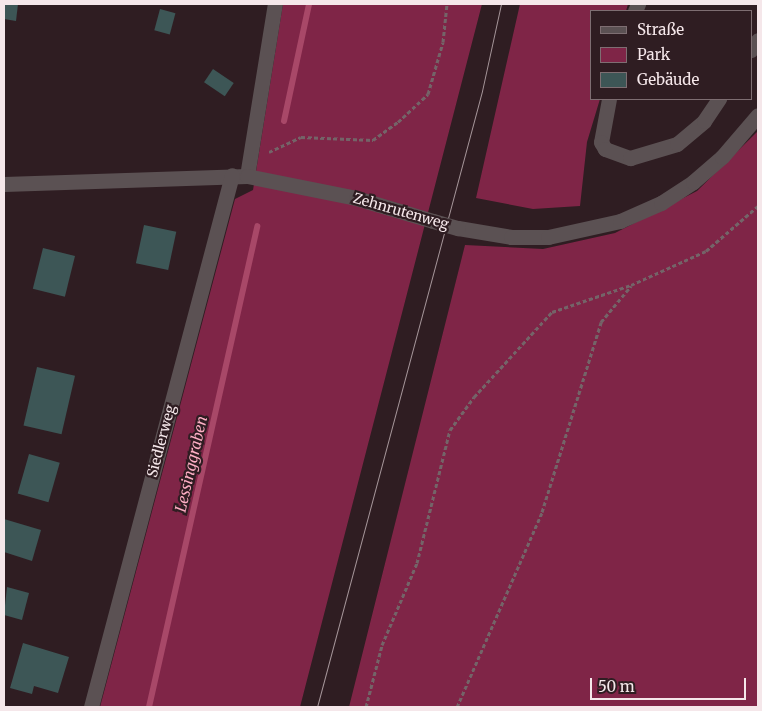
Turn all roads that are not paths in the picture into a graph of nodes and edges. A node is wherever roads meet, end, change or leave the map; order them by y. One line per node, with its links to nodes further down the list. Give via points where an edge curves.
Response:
1 (275, 4): 5 (street, Siedlerweg)
2 (609, 100): 3 (street, via 602,142 605,149 630,158 677,144 704,121)
3 (718, 100)
4 (758, 115): 5 (street, Zehnrutenweg, bridge, via 722,158 661,203 620,221 548,237 511,237 458,228 356,198)
5 (240, 176): 6 (street, Zehnrutenweg); 7 (street, Siedlerweg)
6 (4, 184)
7 (91, 707)

